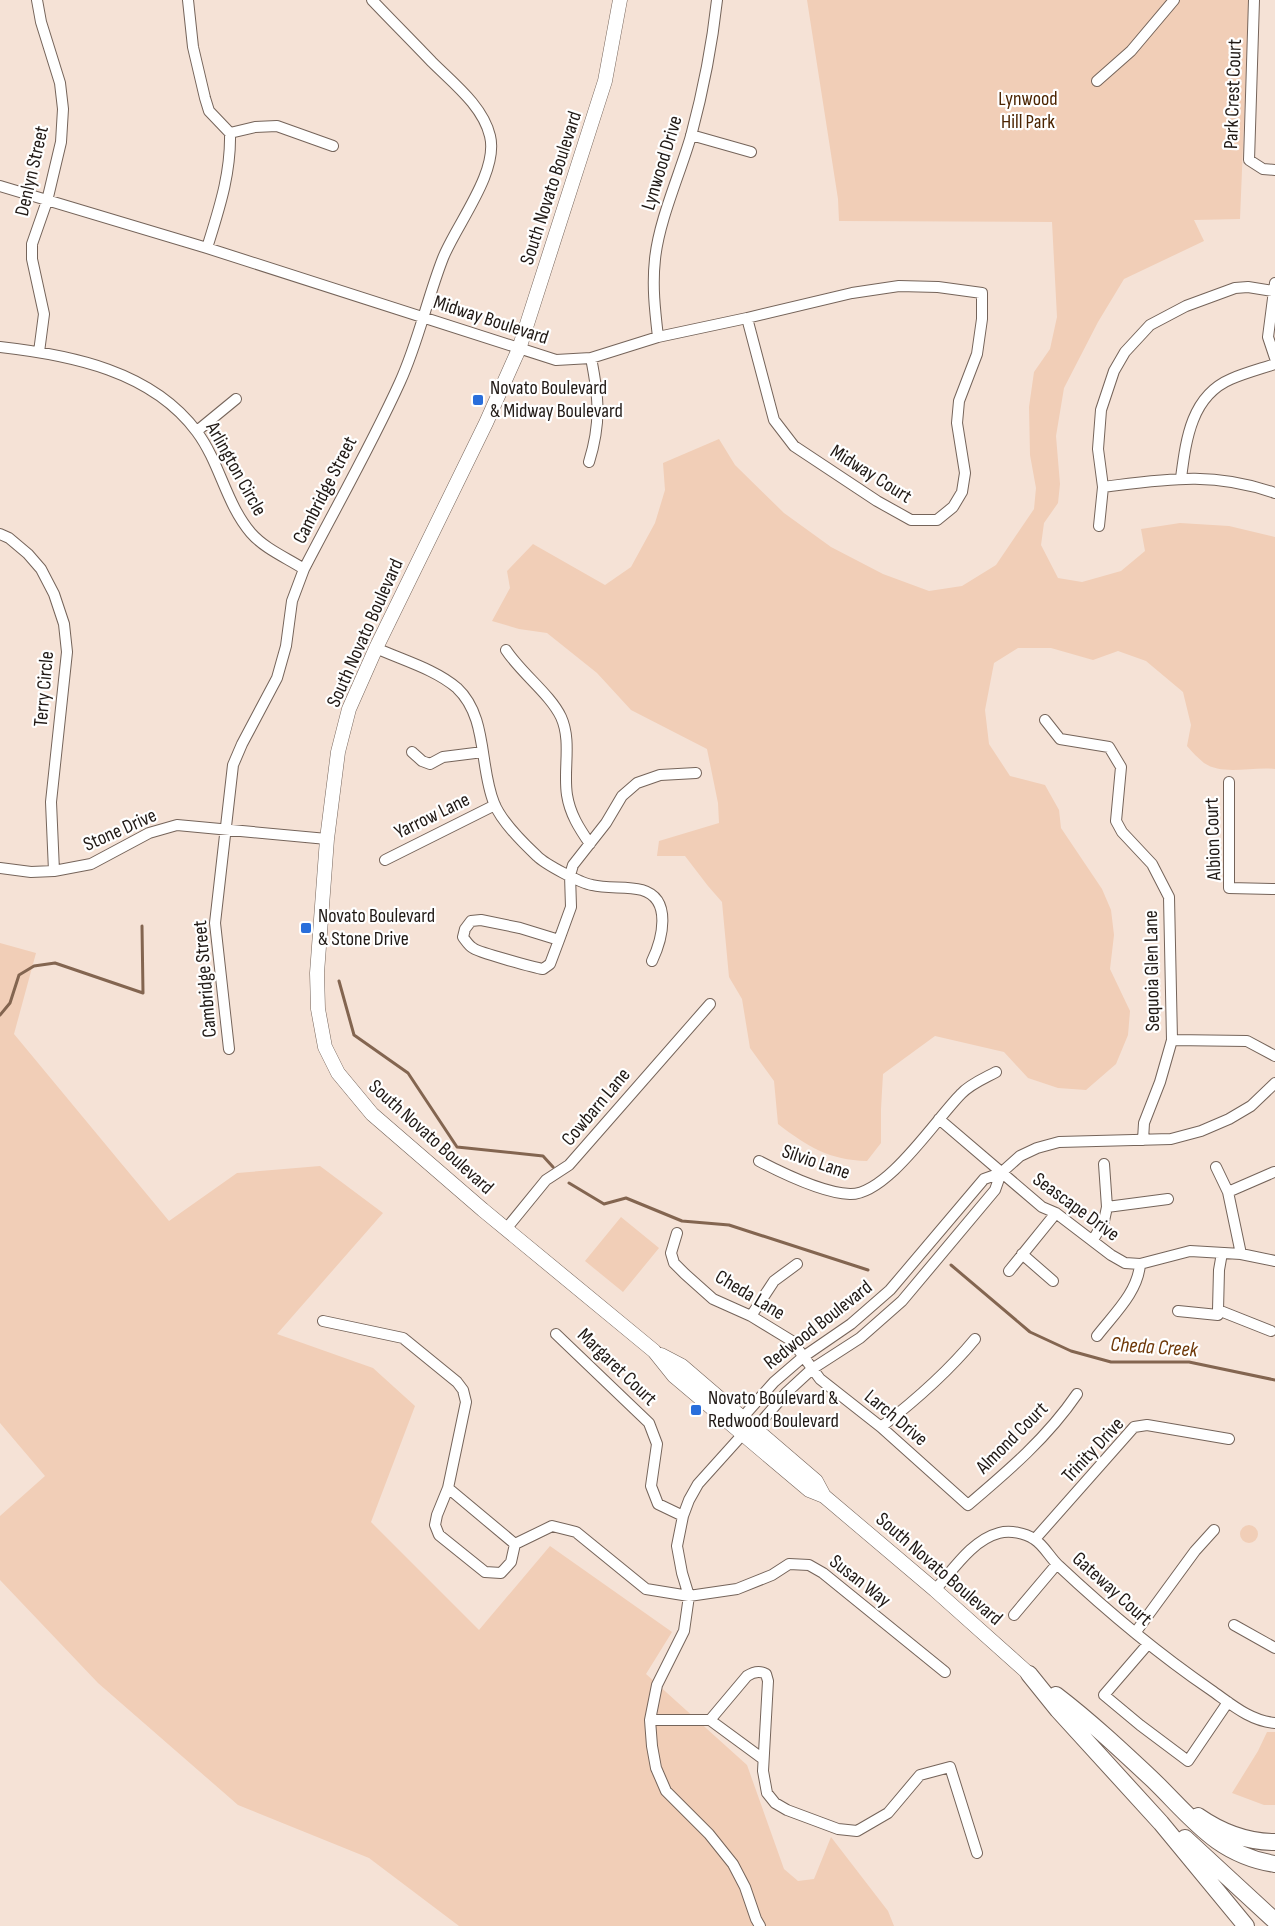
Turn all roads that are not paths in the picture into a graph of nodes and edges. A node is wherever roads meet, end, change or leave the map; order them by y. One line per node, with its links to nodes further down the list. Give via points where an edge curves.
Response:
1 (37, 0): 15 (street, Denlyn Street, via 60,83 63,109 61,142)
2 (188, 0): 9 (street, via 204,98 209,111)
3 (372, 0): 19 (street, Cambridge Street, via 469,100 490,136 488,163 476,198 452,237)
4 (620, 0): 23 (main road, South Novato Boulevard, via 605,81)
5 (717, 0): 10 (street, Lynwood Drive)
6 (1174, 0): 8 (street, via 1131,51)
7 (1254, 0): 13 (street, Park Crest Court, via 1249,160 1263,169)
8 (1097, 81)
9 (230, 133): 11 (street, via 277,126); 16 (street, via 226,186)
10 (691, 135): 12 (street); 21 (street, Lynwood Drive, via 655,257 653,295)
11 (333, 146)
12 (751, 152)
13 (1275, 170)
14 (0, 186): 15 (street, Midway Boulevard)
15 (47, 201): 16 (street, Midway Boulevard); 24 (street, Denlyn Street, via 32,244 44,314)
16 (207, 248): 19 (street, Midway Boulevard)
17 (1274, 287): 26 (street, via 1268,338); 32 (street, via 1235,288 1186,306 1150,325 1137,338 1114,371 1101,410 1098,450)
18 (982, 293): 20 (street, Midway Boulevard, via 900,286 852,292); 20 (street, Midway Court, via 977,354 959,401 957,423 965,473 962,492 953,507 937,520 911,520 794,446 774,420)
19 (423, 317): 23 (street, Midway Boulevard); 36 (street, Cambridge Street, via 400,381)
20 (747, 318): 21 (street, Midway Boulevard)
21 (658, 337): 25 (street, Midway Boulevard)
22 (0, 347): 24 (street, Arlington Circle)
23 (519, 349): 25 (street, Midway Boulevard, via 556,360); 37 (main road, South Novato Boulevard)
24 (39, 352): 29 (street, Arlington Circle, via 87,363 147,387)
25 (591, 357): 30 (street, via 598,394 597,436)
26 (1275, 358)
27 (1275, 364): 31 (street, via 1229,380 1212,390 1200,404 1186,441)
28 (236, 399): 29 (street)
29 (197, 431): 36 (street, Arlington Circle, via 235,509 252,533)
30 (589, 462)
31 (1181, 478): 32 (street); 33 (street, via 1227,479)
32 (1103, 487): 34 (street)
33 (1275, 493)
34 (1099, 526)
35 (0, 534): 50 (street, Terry Circle, via 28,554 40,569 64,624 67,652 51,802)
36 (304, 569): 45 (street, Cambridge Street, via 292,602 277,678 233,765)
37 (376, 648): 41 (street, via 440,676 457,688 477,720); 46 (main road, South Novato Boulevard, via 346,720)
38 (506, 650): 47 (street, via 561,717 566,733 567,794 573,819)
39 (1045, 720): 56 (street, Sequoia Glen Lane, via 1060,739 1109,747 1121,766 1116,821 1152,864 1168,897)
40 (412, 752): 41 (street, via 430,764 443,757)
41 (483, 752): 44 (street)
42 (696, 773): 47 (street, via 660,775 637,783 622,796)
43 (1229, 782): 52 (street, Albion Court, via 1229,888)
44 (495, 806): 48 (street, Yarrow Lane); 51 (street, via 520,840 543,862)
45 (225, 829): 46 (street, Stone Drive); 50 (street, Stone Drive, via 177,825 150,833 91,864); 57 (street, Cambridge Street, via 216,923)
46 (327, 839): 72 (main road, South Novato Boulevard, via 317,973 325,1047 338,1073 372,1114)
47 (590, 844): 51 (street)
48 (385, 860)
49 (0, 868): 50 (street, Stone Drive)
50 (54, 871)
51 (570, 875): 53 (street, via 571,907); 54 (street, via 590,885 642,890 652,896 660,907 663,922 660,944)
52 (1275, 889)
53 (559, 940): 53 (street, via 550,963 543,969 474,949 463,937 471,921 481,920)
54 (652, 961)
55 (710, 1004): 72 (street, Cowbarn Lane, via 570,1165 546,1180)
56 (1172, 1040): 58 (street, via 1247,1041); 62 (street, Sequoia Glen Lane, via 1144,1123)
57 (229, 1049)
58 (1275, 1056)
59 (996, 1072): 61 (street, Silvio Lane, via 963,1091)
60 (1275, 1083): 62 (street, Redwood Boulevard, via 1251,1106 1229,1119 1171,1139)
61 (939, 1119): 63 (street, Silvio Lane, via 888,1177 867,1191 851,1194 830,1190); 67 (street)
62 (1143, 1140): 67 (street, Redwood Boulevard, via 1059,1142 1020,1156)
63 (759, 1161)
64 (1104, 1164): 70 (street)
65 (1216, 1167): 68 (street)
66 (1274, 1172): 68 (street)
67 (1001, 1173): 71 (street, Seascape Drive, via 1042,1207); 92 (street, Redwood Boulevard, via 984,1179 876,1304); 93 (street, Redwood Boulevard, via 995,1190 902,1301 860,1338)
68 (1228, 1192): 77 (street)
69 (1168, 1199): 70 (street)
70 (1107, 1207): 74 (street)
71 (1056, 1213): 74 (street, Seascape Drive); 76 (street)
72 (506, 1229): 91 (main road, South Novato Boulevard)
73 (677, 1233): 85 (street, Cheda Lane, via 671,1253 674,1263 713,1299)
74 (1093, 1240): 80 (street, Seascape Drive, via 1125,1263)
75 (1222, 1253): 77 (street); 80 (street, via 1190,1251); 83 (street)
76 (1022, 1254): 81 (street); 82 (street)
77 (1241, 1254): 78 (street)
78 (1275, 1261)
79 (797, 1264): 85 (street, via 774,1281)
80 (1140, 1264): 89 (street, via 1134,1287)
81 (1009, 1271)
82 (1053, 1281)
83 (1218, 1310): 84 (street, via 1218,1315); 87 (street)
84 (1178, 1311)
85 (751, 1316): 92 (street, Cheda Lane, via 792,1341)
86 (323, 1321): 99 (street, via 402,1338 463,1390 466,1402)
87 (1271, 1331)
88 (556, 1334): 101 (street, Margaret Court, via 650,1423 657,1444 651,1486 658,1504)
89 (1097, 1336)
90 (975, 1339): 96 (street, via 952,1367)
91 (654, 1351): 95 (main road, South Novato Boulevard, via 682,1366); 97 (main road, South Novato Boulevard, via 674,1376)
92 (803, 1357): 93 (street, Larch Drive); 95 (street, Redwood Boulevard)
93 (812, 1369): 96 (street, Larch Drive); 97 (street, Redwood Boulevard)
94 (1077, 1394): 100 (street, Almond Court, via 1059,1420 1019,1461)
95 (742, 1418): 97 (main road, South Novato Boulevard)
96 (882, 1427): 100 (street, Larch Drive)
97 (749, 1432): 101 (street, Redwood Boulevard, via 698,1484); 106 (main road, South Novato Boulevard, via 809,1490 824,1496)
98 (1229, 1439): 103 (street, Trinity Drive, via 1134,1426)
99 (448, 1488): 104 (street); 104 (street, via 435,1525 439,1535 485,1572 501,1573 511,1562)
100 (968, 1505)
101 (683, 1516): 107 (street, Redwood Boulevard, via 677,1546)
102 (1214, 1530): 110 (street)
103 (1035, 1539): 105 (street, Gateway Court); 106 (street, via 1013,1532 986,1538)
104 (515, 1544): 107 (street, Susan Way, via 552,1526 576,1532 646,1588)
105 (1057, 1564): 108 (street); 110 (street, Gateway Court)
106 (935, 1590): 114 (main road, South Novato Boulevard)
107 (689, 1596): 113 (street, Susan Way, via 737,1589 789,1564 809,1565); 116 (street, Redwood Boulevard, via 684,1631 657,1685)
108 (1014, 1615)
109 (1234, 1625): 112 (street)
110 (1135, 1633): 111 (street, Gateway Court)
111 (1148, 1644): 115 (street, Gateway Court); 115 (street, via 1104,1695 1188,1761)
112 (1275, 1648)
113 (945, 1672)
114 (1029, 1674): 119 (highway); 121 (highway, via 1098,1729)
115 (1228, 1702): 118 (street, Gateway Court, via 1253,1718)
116 (650, 1720): 117 (street); 126 (street, Redwood Boulevard, via 656,1768 666,1791 733,1864)
117 (710, 1720): 120 (street); 120 (street, via 747,1676 766,1674)
118 (1275, 1723)
119 (1100, 1755): 125 (highway); 127 (highway)
120 (763, 1759): 123 (street, via 765,1786 775,1803 838,1829 857,1831 888,1813 920,1775 950,1767)
121 (1155, 1782): 122 (highway, via 1221,1830); 124 (highway, via 1214,1840 1244,1857)
122 (1275, 1842)
123 (977, 1853)
124 (1275, 1864)
125 (1275, 1921)
126 (760, 1926)
127 (1246, 1926)

